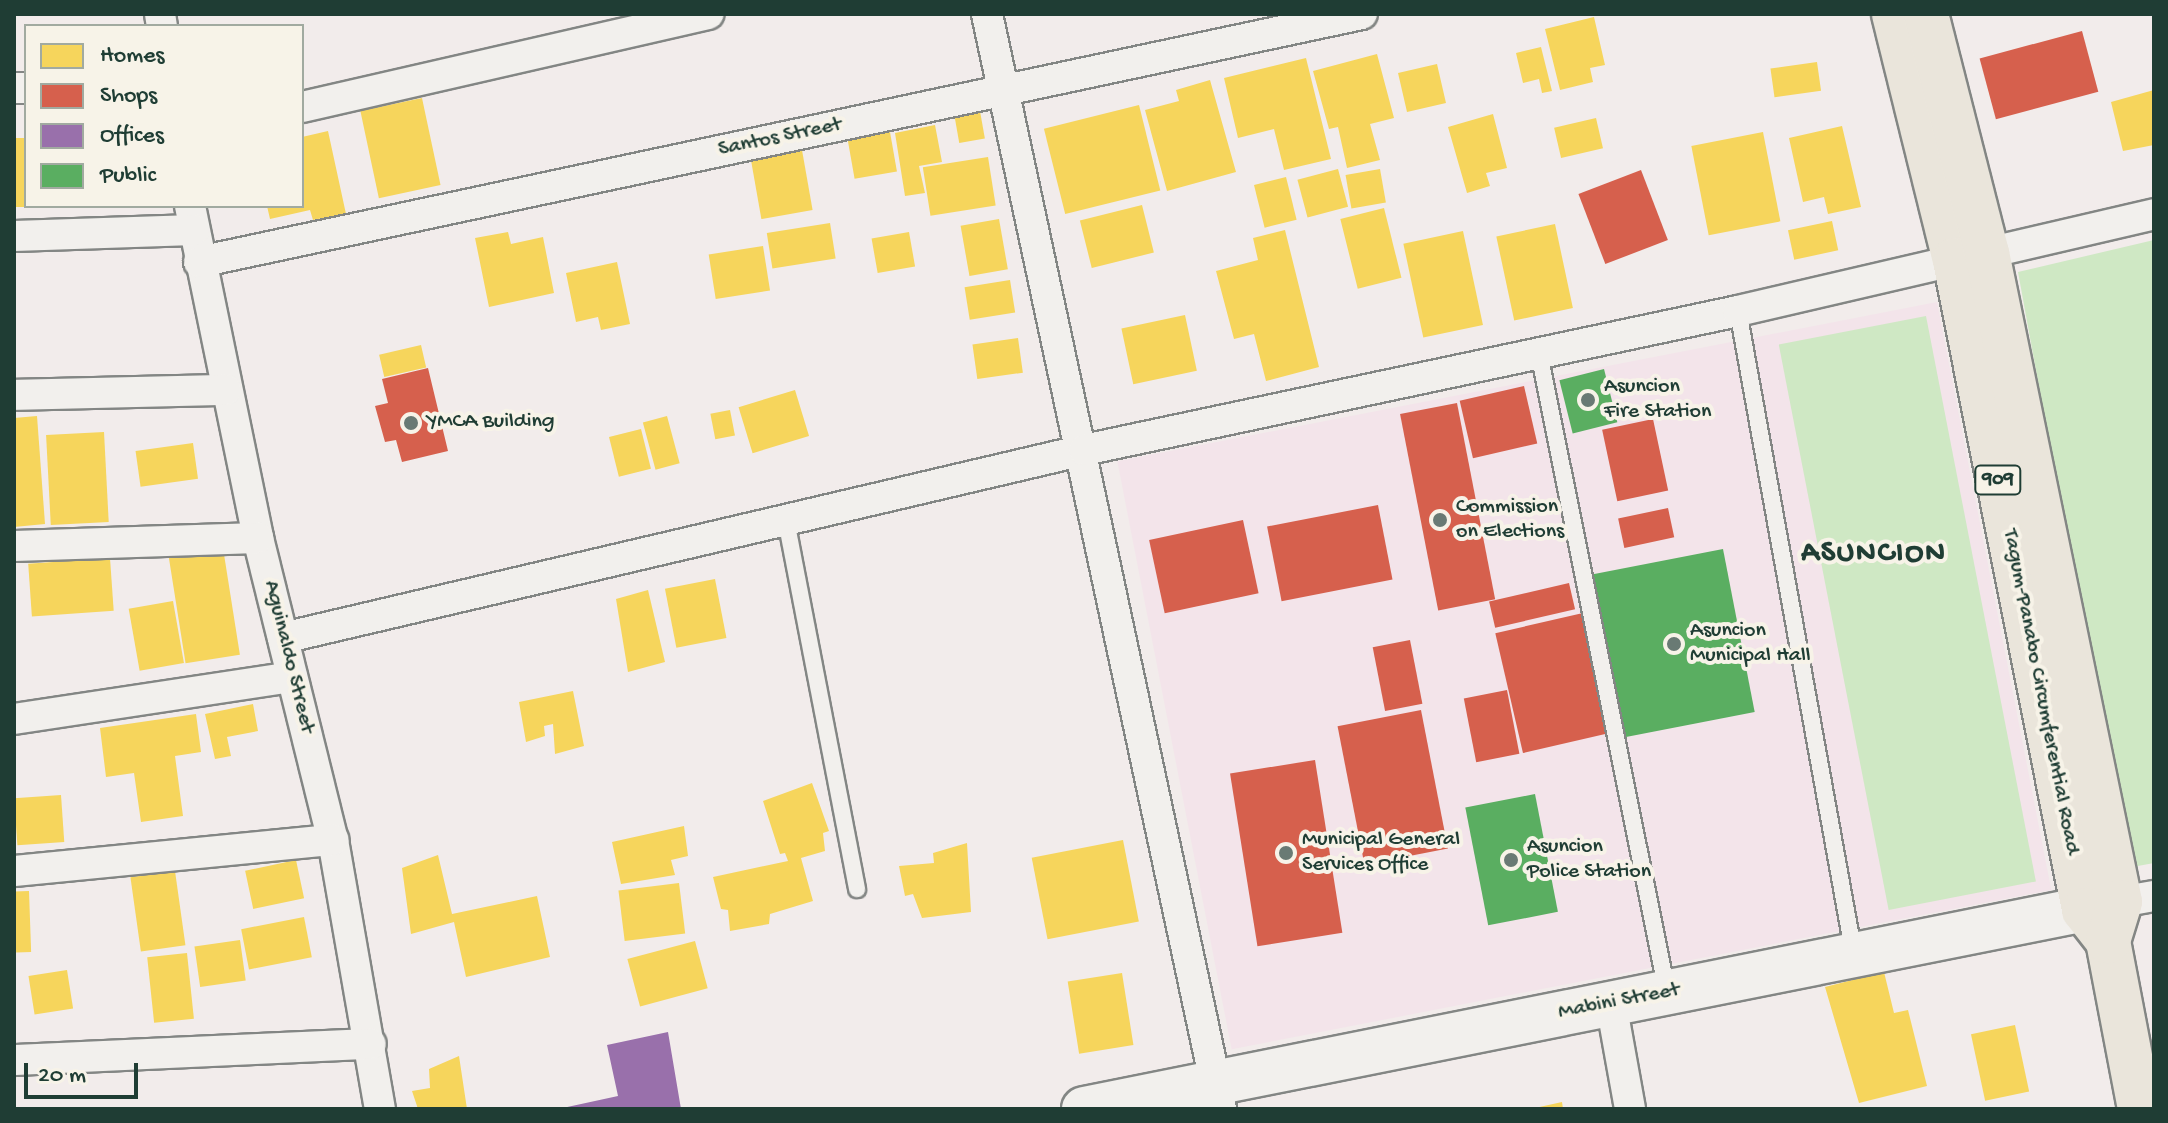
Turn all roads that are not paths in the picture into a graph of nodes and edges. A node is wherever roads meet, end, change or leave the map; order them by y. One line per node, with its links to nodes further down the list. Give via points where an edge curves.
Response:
1 (709, 14): 7 (street)
2 (987, 14): 6 (street)
3 (1362, 14): 6 (street, Santos Street)
4 (1894, 14): 11 (highway, Tagum-Panabo Circumferential Road / 909)
5 (1926, 14): 11 (highway, Tagum-Panabo Circumferential Road / 909)
6 (1007, 90): 12 (street, Santos Street); 17 (street)
7 (304, 107)
8 (2154, 214): 11 (street)
9 (192, 218): 10 (street); 12 (street, Aguinaldo Street)
10 (14, 236)
11 (1971, 257): 13 (street); 27 (highway, Tagum-Panabo Circumferential Road / 909, via 2035,579)
12 (199, 262): 15 (street, Aguinaldo Street)
13 (1738, 311): 14 (street); 28 (lane)
14 (1539, 353): 17 (street); 29 (lane)
15 (226, 390): 16 (street); 19 (street, Aguinaldo Street)
16 (14, 395)
17 (1084, 450): 18 (street); 33 (street)
18 (786, 520): 21 (street); 26 (lane)
19 (258, 538): 20 (street); 21 (street, Aguinaldo Street)
20 (14, 546)
21 (283, 638): 22 (street, Aguinaldo Street)
22 (292, 677): 23 (street); 24 (street, Aguinaldo Street)
23 (14, 719)
24 (333, 840): 25 (street); 31 (street, Aguinaldo Street)
25 (14, 871)
26 (857, 889)
27 (2116, 912): 28 (street, Mabini Street); 37 (highway, Tagum-Panabo Circumferential Road / 909)
28 (1854, 956): 29 (street, Mabini Street)
29 (1667, 992): 30 (street, Mabini Street)
30 (1611, 1003): 33 (street, Mabini Street); 36 (street)
31 (371, 1044): 32 (street); 34 (street, Aguinaldo Street)
32 (14, 1060)
33 (1218, 1096): 35 (street, Mabini Street)
34 (380, 1109)
35 (1084, 1109)
36 (1630, 1109)
37 (2140, 1109)

